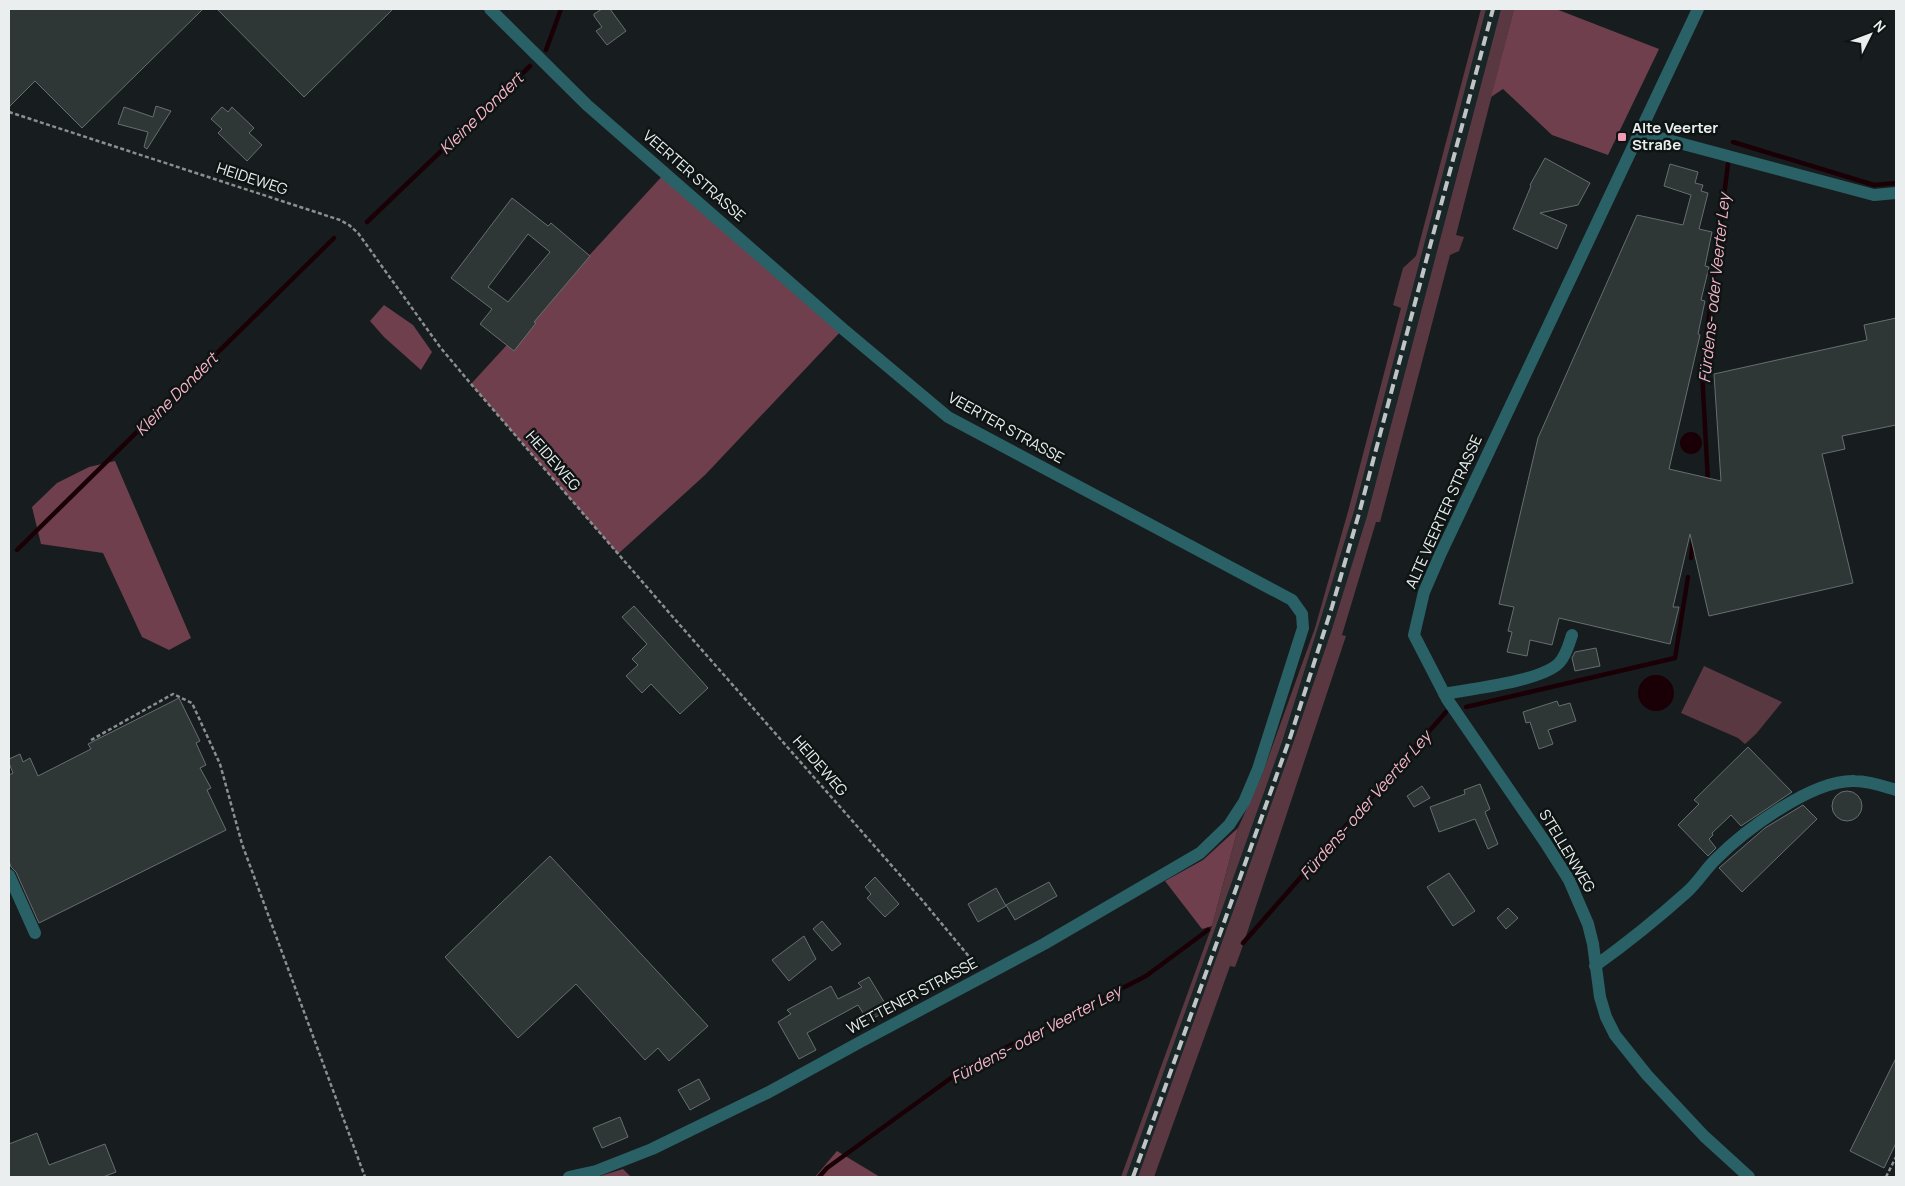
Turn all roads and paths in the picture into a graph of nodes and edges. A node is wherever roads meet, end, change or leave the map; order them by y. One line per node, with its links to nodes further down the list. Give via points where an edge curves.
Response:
1 (490, 9): 11 (street, VEERTER STRASSE, via 594,111 948,418 1292,600 1302,614 1302,628 1258,769)
2 (1698, 9): 4 (street, ALTE VEERTER STRASSE)
3 (9, 112): 15 (path, HEIDEWEG, via 340,220 358,233 452,362 916,892)
4 (1638, 132): 5 (street, via 1874,195); 6 (street, ALTE VEERTER STRASSE, via 1440,555 1424,592)
5 (1896, 193)
6 (1414, 635): 8 (street, STELLENWEG)
7 (1572, 635): 8 (street, via 1561,661 1554,668 1531,677)
8 (1444, 694): 14 (street, STELLENWEG, via 1569,880 1588,924)
9 (91, 740): 17 (path, via 173,694 192,703 220,764 242,844)
10 (1896, 790): 14 (street, via 1868,782 1844,781 1819,789 1756,824 1688,891)
11 (1244, 802): 15 (street, WETTENER STRASSE, via 1229,825 1200,853)
12 (9, 875): 13 (street)
13 (34, 933)
14 (1595, 966): 19 (street, STELLENWEG, via 1600,997 1615,1035 1698,1129)
15 (985, 976): 18 (street, WETTENER STRASSE, via 769,1092 669,1141 596,1171)
16 (1896, 1157): 20 (path)
17 (365, 1177)
18 (569, 1177)
19 (1749, 1177)
20 (1886, 1177)

